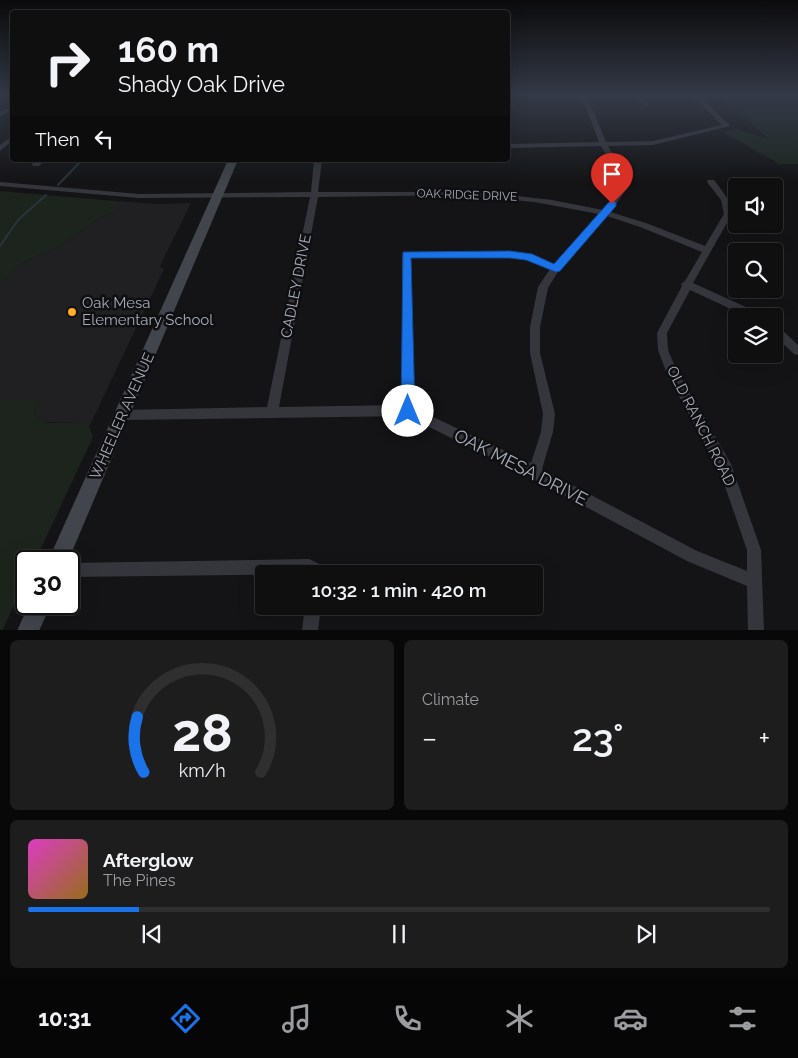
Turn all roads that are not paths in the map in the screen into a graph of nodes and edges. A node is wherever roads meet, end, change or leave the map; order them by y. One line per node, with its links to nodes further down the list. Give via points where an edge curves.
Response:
1 (596, 124): 3 (street)
2 (724, 124): 3 (street, via 653,143)
3 (604, 145): 4 (street); 11 (street, via 623,178 620,195)
4 (510, 146)
5 (232, 162): 10 (main road, WHEELER AVENUE)
6 (318, 162): 9 (street, CADLEY DRIVE)
7 (711, 182): 12 (street, OLD RANCH ROAD, via 728,206 728,214)
8 (0, 184): 10 (street, OAK RIDGE DRIVE, via 117,195)
9 (314, 194): 10 (street, OAK RIDGE DRIVE); 11 (street, OAK RIDGE DRIVE, via 499,194); 19 (street, CADLEY DRIVE)
10 (218, 196): 20 (main road, WHEELER AVENUE)
11 (605, 213): 12 (street, OAK RIDGE DRIVE); 13 (street)
12 (708, 251): 14 (street, OLD RANCH ROAD)
13 (556, 268): 18 (street, via 510,254 406,255); 21 (street, via 543,287 535,327 535,353 549,414)
14 (686, 284): 15 (street); 25 (street, OLD RANCH ROAD, via 662,333 663,350 671,371 726,469 754,550)
15 (738, 308)
16 (783, 337): 17 (street)
17 (798, 351)
18 (408, 411): 19 (street, OAK MESA DRIVE); 21 (street, OAK MESA DRIVE)
19 (272, 412): 20 (street, OAK MESA DRIVE)
20 (123, 415): 22 (main road, WHEELER AVENUE)
21 (535, 472): 25 (street, OAK MESA DRIVE, via 692,556)
22 (63, 550)
23 (255, 567): 24 (street)
24 (80, 570)
25 (756, 582): 30 (street, OLD RANCH ROAD)
26 (35, 615): 28 (main road)
27 (312, 615): 29 (street)
28 (28, 630)
29 (310, 630)
30 (756, 630)

